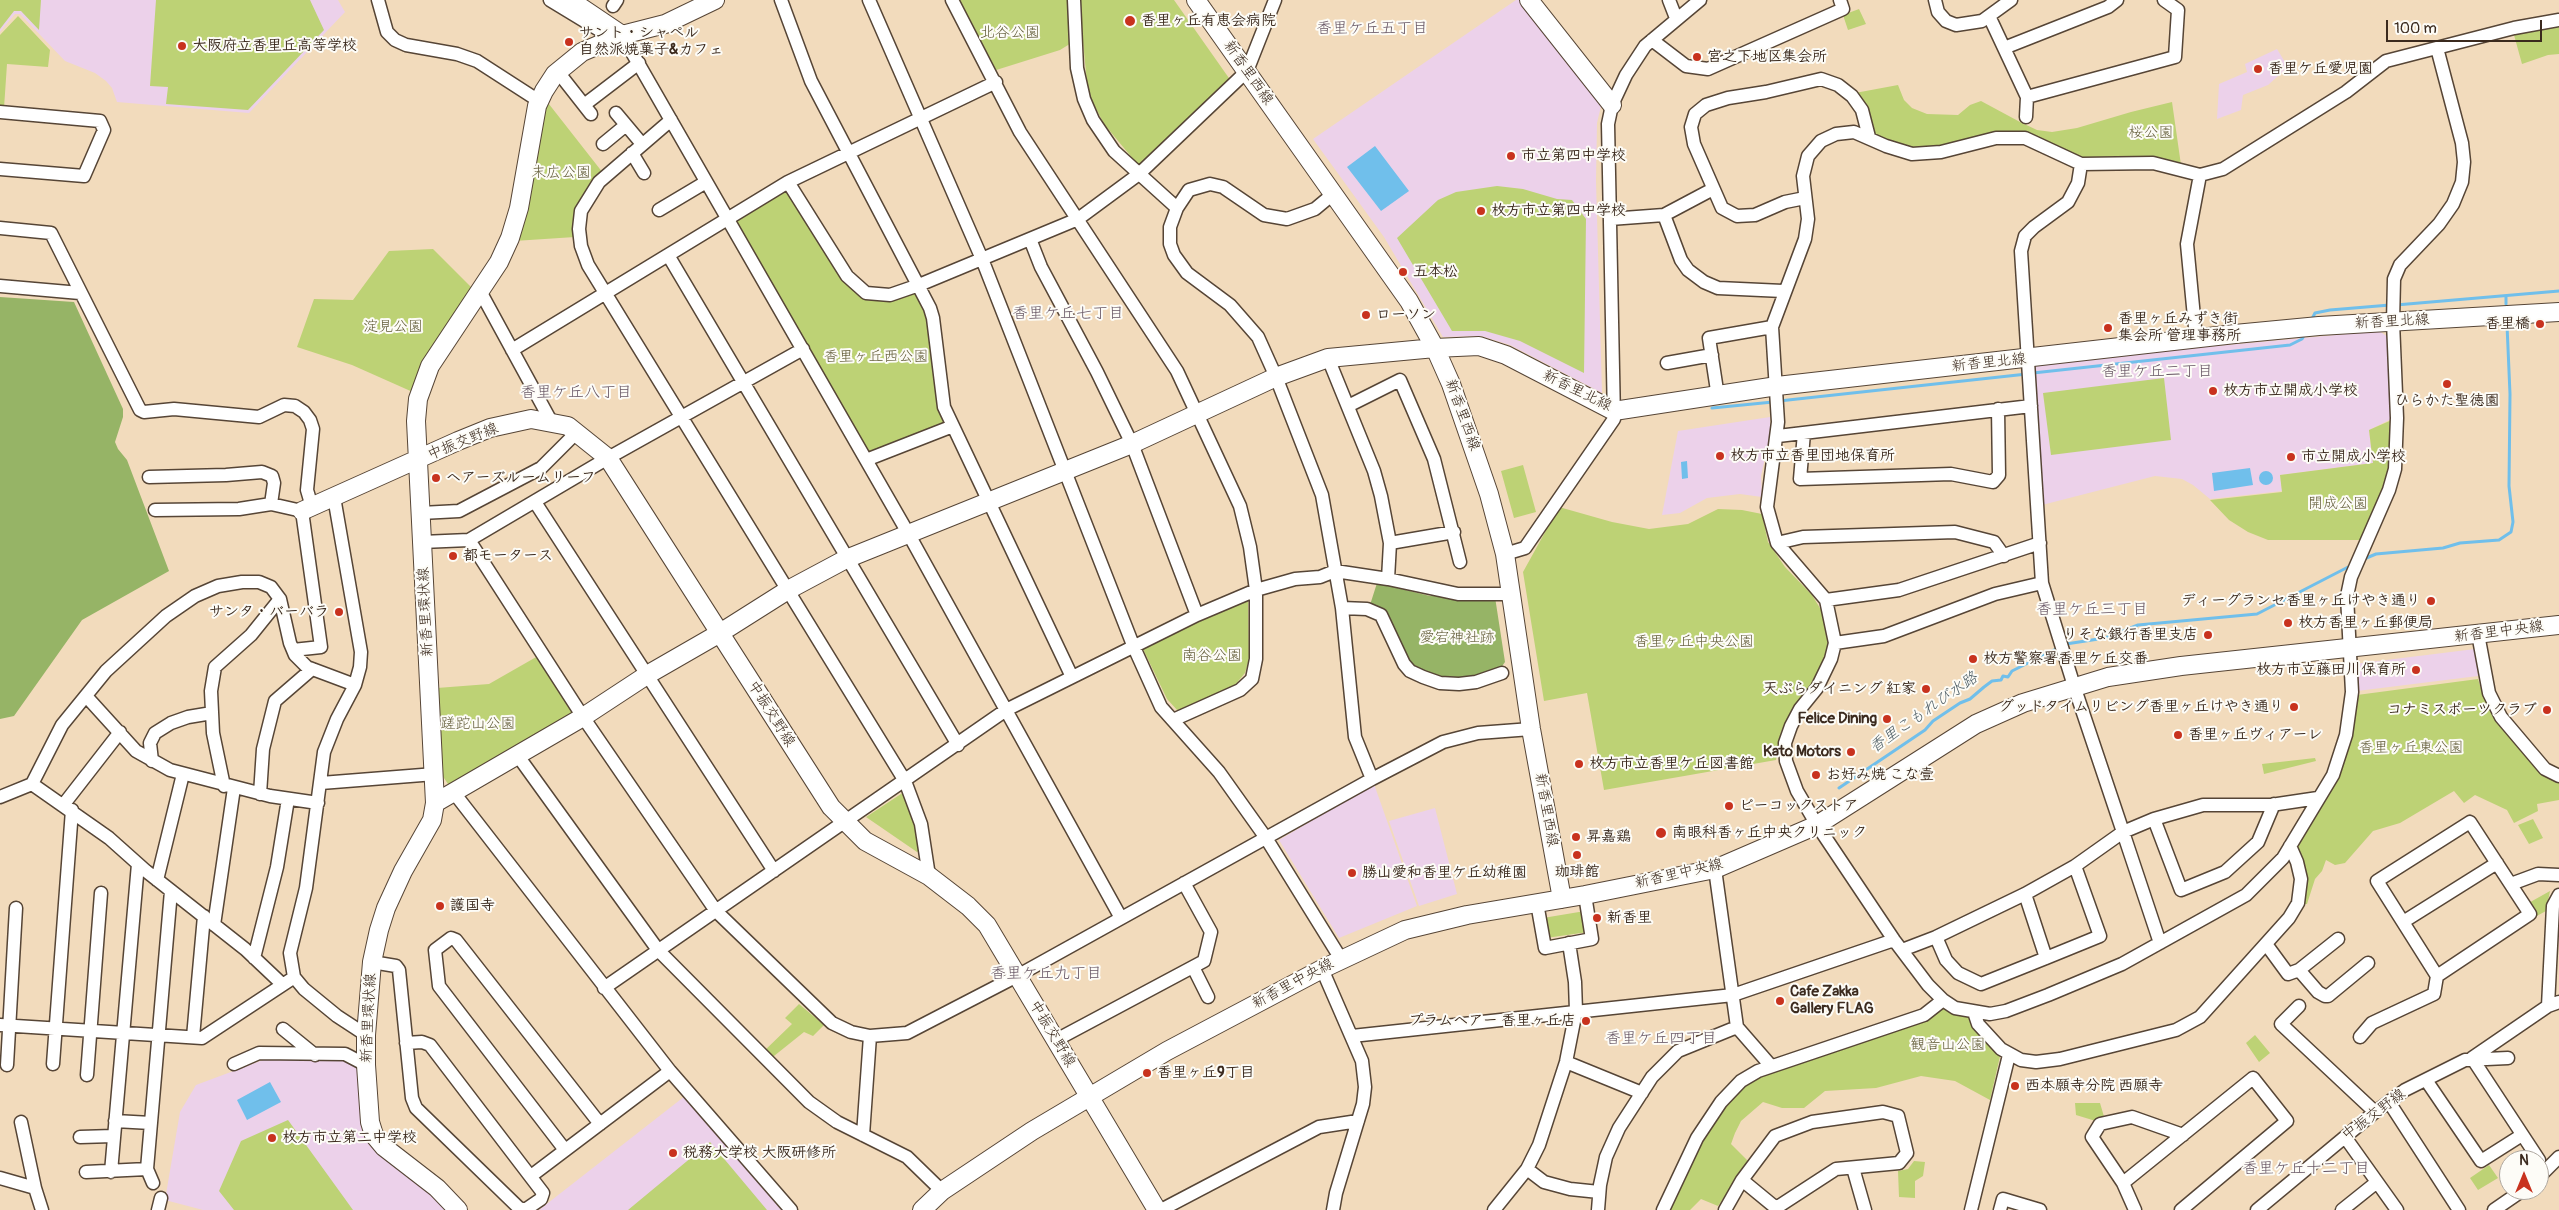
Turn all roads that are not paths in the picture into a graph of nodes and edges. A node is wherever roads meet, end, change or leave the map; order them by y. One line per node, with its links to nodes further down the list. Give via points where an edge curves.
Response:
1 (378, 0): 31 (street, via 387,32 395,40 477,61)
2 (550, 0): 22 (street)
3 (570, 0): 22 (street)
4 (715, 0): 22 (street, 新香里環状線, via 665,24)
5 (782, 0): 43 (street, via 811,81)
6 (869, 0): 36 (street)
7 (952, 0): 29 (street)
8 (1074, 0): 47 (street, via 1078,68 1084,99 1103,137)
9 (1196, 0): 27 (street, 新香里西線)
10 (1275, 0): 27 (street)
11 (1529, 0): 32 (street)
12 (1669, 0): 20 (street)
13 (1700, 0): 20 (street)
14 (1840, 0): 23 (street, via 1843,9 1708,69 1686,66)
15 (1935, 0): 19 (street, via 1938,12 1946,21 1956,25 1982,21)
16 (2117, 0): 24 (street, via 2108,7)
17 (2164, 0): 30 (street, via 2178,10 2175,57)
18 (2003, 2): 19 (street)
19 (1989, 16): 24 (street)
20 (1676, 18): 23 (street)
21 (2559, 20): 25 (street)
22 (618, 36): 26 (street); 28 (street, 新香里環状線, via 582,52)
23 (1652, 40): 32 (street, via 1626,75)
24 (2004, 48): 30 (street)
25 (2437, 48): 48 (street, via 2386,61 2346,92 2222,169); 70 (street, via 2462,143 2462,182 2453,204 2439,224 2400,265 2394,279)
26 (639, 63): 28 (street, via 588,110); 37 (street)
27 (1247, 71): 47 (street); 52 (street, 新香里西線)
28 (558, 72): 31 (street, 新香里環状線)
29 (996, 82): 36 (street); 57 (street, via 1020,132)
30 (2027, 97): 35 (street)
31 (539, 101): 66 (street, 新香里環状線, via 519,208 510,238)
32 (1612, 105): 58 (street, via 1608,124)
33 (0, 112): 45 (street, via 100,121 104,130 84,176)
34 (616, 113): 38 (street)
35 (2026, 117)
36 (919, 118): 43 (street); 63 (street)
37 (671, 120): 41 (street); 49 (street)
38 (626, 125): 40 (street); 41 (street)
39 (1869, 137): 44 (street, via 1912,154 1941,152 1996,138 2025,138); 51 (street, via 1862,110 1852,96 1838,85 1821,79 1706,105 1695,114 1691,127 1694,144); 53 (street, via 1854,132 1836,134 1821,141 1808,156 1803,176)
40 (603, 144)
41 (642, 144): 42 (street)
42 (632, 153): 46 (street); 69 (street, via 598,182 581,212 580,246)
43 (849, 153): 50 (street); 64 (street)
44 (2081, 164): 48 (street, via 2153,163); 80 (street, via 2078,183 2068,202 2034,226 2025,236 2021,251)
45 (0, 169)
46 (644, 174)
47 (1139, 174): 54 (street); 57 (street)
48 (2200, 175): 73 (street, via 2187,244)
49 (706, 182): 55 (street); 59 (street)
50 (788, 182): 59 (street); 64 (street, via 847,276 866,292 890,295)
51 (1713, 189): 53 (street, via 1722,208 1737,216 1755,215 1785,202); 56 (street)
52 (1333, 194): 54 (street, via 1315,209 1287,218 1264,215 1224,187 1210,184 1189,190); 74 (street, 新香里西線, via 1410,301)
53 (1805, 198): 67 (street, via 1808,219 1805,239)
54 (1177, 208): 81 (street, via 1170,227 1174,255 1187,273 1230,305 1258,337)
55 (659, 210)
56 (1664, 215): 58 (street); 67 (street, via 1681,260 1704,282 1718,288)
57 (1078, 219): 61 (street); 89 (street, via 1177,370)
58 (1610, 219): 88 (street)
59 (728, 220): 62 (street); 75 (street)
60 (0, 228): 68 (street, via 51,233)
61 (1030, 239): 63 (street); 96 (street, via 1041,267)
62 (668, 256): 69 (street); 82 (street)
63 (982, 259): 64 (street); 100 (street)
64 (919, 285): 92 (street, via 933,318 944,407)
65 (0, 286): 68 (street)
66 (480, 291): 76 (street); 98 (street, 新香里環状線, via 424,380 416,422)
67 (1784, 291): 72 (street)
68 (80, 292): 106 (street, via 140,410 174,409 259,417 284,405 295,406 304,412 313,429)
69 (606, 293): 76 (street); 90 (street)
70 (2393, 310): 71 (street, 新香里北線); 73 (street, 新香里北線, via 2308,327); 135 (street, via 2397,418 2395,469 2346,596)
71 (2559, 312)
72 (1772, 326): 77 (street, via 1709,338); 83 (street)
73 (2196, 338): 80 (street, 新香里北線)
74 (1435, 348): 78 (street, 新香里北線); 88 (street, 新香里北線, via 1479,346 1506,355); 116 (street, 新香里西線, via 1451,384 1489,494)
75 (803, 349): 82 (street); 99 (street)
76 (512, 350): 91 (street)
77 (1712, 355): 79 (street); 84 (street)
78 (1328, 358): 81 (street, 新香里北線); 85 (street)
79 (1667, 363)
80 (2028, 370): 83 (street, 新香里北線); 86 (street)
81 (1276, 377): 89 (street, 新香里北線); 120 (street, via 1322,495)
82 (743, 383): 90 (street); 118 (street)
83 (1777, 390): 84 (street, 新香里北線); 95 (street)
84 (1718, 397): 88 (street, 新香里北線)
85 (1348, 406): 109 (street, via 1400,380 1434,459); 113 (street, via 1374,471)
86 (2031, 406): 87 (street); 115 (street)
87 (1998, 409): 94 (street); 94 (street, via 1999,474 1993,482 1951,474 1800,479)
88 (1614, 411): 116 (street, via 1614,419 1525,548)
89 (1197, 414): 96 (street, 新香里北線); 124 (street, via 1240,506)
90 (682, 418): 97 (street); 123 (street)
91 (552, 423): 93 (street, 中振交野線, via 568,426); 98 (street, 中振交野線, via 531,419 490,428)
92 (953, 426): 99 (street); 104 (street)
93 (576, 433): 97 (street, 中振交野線); 108 (street, via 541,468 459,511)
94 (1804, 434): 95 (street)
95 (1778, 436): 114 (street, via 1767,507)
96 (1132, 444): 100 (street, 新香里北線); 129 (street)
97 (608, 458): 103 (street); 131 (street, 中振交野線)
98 (419, 460): 102 (street, 中振交野線); 108 (street, 新香里環状線)
99 (866, 460): 110 (street)
100 (1064, 471): 104 (street, 新香里北線); 134 (street)
101 (150, 477): 105 (street, via 262,472 272,476 274,483)
102 (334, 497): 106 (street, 中振交野線); 141 (street, via 361,652)
103 (536, 502): 111 (street); 139 (street)
104 (988, 502): 110 (street, 新香里北線); 140 (street)
105 (271, 504): 106 (street); 107 (street, via 239,509)
106 (307, 509): 136 (street, via 321,647)
107 (155, 510)
108 (420, 513): 112 (street, 新香里環状線)
109 (1454, 532): 113 (street); 119 (street)
110 (908, 534): 118 (street, 新香里北線); 144 (street)
111 (469, 540): 112 (street); 146 (street)
112 (422, 542): 154 (street, 新香里環状線)
113 (1390, 543): 121 (street)
114 (1777, 543): 117 (street, via 1803,537 1955,532 1994,542); 127 (street)
115 (2040, 544): 117 (street); 122 (street)
116 (1505, 554): 125 (street, 新香里西線)
117 (2004, 556): 127 (street, via 1899,590)
118 (846, 559): 123 (street, 新香里北線); 150 (street)
119 (1460, 562)
120 (1335, 571): 121 (street); 124 (street, via 1320,577 1295,578); 128 (street)
121 (1388, 579): 125 (street, via 1458,594)
122 (2042, 583): 133 (street, via 1995,594 1884,636); 142 (street)
123 (788, 590): 131 (street, 新香里北線); 157 (street)
124 (1256, 590): 129 (street); 147 (street, via 1256,659 1252,679 1240,690)
125 (1510, 594): 148 (street, 新香里西線)
126 (280, 599): 136 (street); 143 (street, via 271,587 259,582 218,586 195,596 134,644 106,670); 145 (street, via 251,635 215,667)
127 (1826, 600): 133 (street)
128 (1342, 608): 138 (street, via 1367,609 1381,615 1404,664 1423,677 1440,683 1459,684); 156 (street, via 1355,737)
129 (1197, 615): 134 (street)
130 (2559, 625): 132 (street, 新香里中央線)
131 (720, 633): 139 (street, 新香里北線); 171 (street, 中振交野線, via 812,782)
132 (2478, 634): 135 (street, 新香里中央線); 155 (street, via 2489,693 2502,717 2545,769)
133 (1835, 643): 172 (street, via 1831,659 1800,709 1786,743 1786,761 1797,791)
134 (1133, 645): 140 (street); 147 (street, via 1161,707)
135 (2348, 649): 142 (street, 新香里中央線, via 2181,666 2108,677); 164 (street, via 2352,692 2346,735 2333,775)
136 (293, 650): 137 (street)
137 (312, 669): 141 (street); 161 (street, via 274,700 263,749)
138 (1502, 673)
139 (647, 675): 146 (street, 新香里北線); 180 (street)
140 (1072, 678): 144 (street)
141 (355, 685): 158 (street, via 324,752)
142 (2074, 686): 172 (street, 新香里中央線, via 2023,703 1976,724); 173 (street)
143 (86, 696): 149 (street); 159 (street, via 62,725)
144 (1006, 710): 150 (street); 196 (street)
145 (212, 713): 152 (street, via 171,723 155,734 150,743); 160 (street, via 213,733)
146 (583, 717): 151 (street, 新香里北線); 194 (street)
147 (1173, 720): 174 (street, via 1219,772)
148 (1531, 729): 156 (street, via 1478,734 1443,742); 191 (street, 新香里西線)
149 (120, 732): 152 (street, via 136,751); 169 (street)
150 (958, 745): 157 (street)
151 (518, 756): 162 (street, 新香里北線); 205 (street)
152 (152, 761): 153 (street)
153 (183, 774): 160 (street); 183 (street)
154 (435, 774): 158 (street); 167 (street, 新香里環状線)
155 (2559, 776)
156 (1372, 779): 174 (street)
157 (905, 781): 171 (street); 182 (street, via 921,824)
158 (321, 783): 166 (street)
159 (32, 784): 163 (street); 169 (street)
160 (229, 787): 161 (street); 198 (street)
161 (260, 794): 165 (street)
162 (455, 794): 167 (street, 新香里北線); 218 (street)
163 (0, 797)
164 (2318, 798): 168 (street); 175 (street)
165 (288, 799): 166 (street); 206 (street, via 277,867)
166 (318, 803): 216 (street, via 306,888 290,953)
167 (435, 803): 209 (street, 新香里環状線, via 432,820 386,908)
168 (2274, 804): 170 (street, via 2203,805); 170 (street, via 2258,842 2225,872 2181,890)
169 (68, 807): 177 (street); 228 (street)
170 (2154, 819): 173 (street)
171 (846, 822): 180 (street); 182 (street, 中振交野線, via 865,841)
172 (1817, 825): 179 (street, 新香里中央線); 204 (street)
173 (2124, 832): 178 (street); 201 (street)
174 (1266, 838): 184 (street); 208 (street)
175 (2290, 846): 201 (street, via 2283,858 2246,895); 203 (street, via 2301,879 2298,903 2290,918)
176 (2497, 863): 185 (street); 197 (street); 197 (street, via 2470,822 2376,881)
177 (138, 864): 183 (street); 231 (street)
178 (2075, 866): 188 (street); 207 (street, via 2100,936)
179 (1715, 869): 190 (street, 新香里中央線); 219 (street)
180 (774, 871): 194 (street)
181 (2559, 875): 185 (street, via 2538,874)
182 (929, 876): 214 (street, 中振交野線, via 987,925)
183 (157, 880): 186 (street)
184 (1184, 883): 196 (street); 211 (street, via 1211,932 1204,961)
185 (2511, 884): 215 (street, via 2530,914)
186 (171, 891): 195 (street); 232 (street)
187 (101, 893): 230 (street)
188 (2025, 894): 199 (street); 207 (street)
189 (2559, 894): 222 (street, via 2553,906)
190 (1585, 895): 191 (street, 新香里中央線); 202 (street, via 1592,939)
191 (1562, 899): 192 (street, 新香里中央線)
192 (1537, 903): 202 (street, via 1545,948); 208 (street, 新香里中央線, via 1405,930)
193 (16, 908): 226 (street)
194 (716, 911): 205 (street); 234 (street, via 832,1023)
195 (204, 916): 198 (street); 236 (street)
196 (1121, 918): 214 (street)
197 (2402, 922): 215 (street)
198 (214, 926): 206 (street)
199 (1936, 937): 204 (street); 207 (street, via 1946,960 1958,974 1981,984)
200 (2338, 939): 213 (street)
201 (2160, 943): 225 (street, via 2122,964 2014,1008 1990,1014)
202 (1569, 944): 224 (street)
203 (2266, 944): 213 (street, via 2288,974); 241 (street, via 2200,1017 2176,1030 2060,1059 2036,1062)
204 (1898, 945): 219 (street); 221 (street)
205 (658, 950): 218 (street); 262 (street, via 809,1102)
206 (254, 958): 217 (street)
207 (2046, 958)
208 (1341, 959): 212 (street, 新香里中央線)
209 (372, 962): 233 (street, 新香里環状線); 239 (street, via 396,966 399,970)
210 (2368, 962): 213 (street, via 2328,996 2318,992)
211 (1193, 967): 220 (street); 238 (street)
212 (1322, 969): 235 (street); 254 (street, 新香里中央線, via 1167,1051)
213 (2299, 970)
214 (1017, 976): 234 (street, via 907,1033); 238 (street, 中振交野線)
215 (2437, 976): 237 (street, via 2434,994 2372,1023)
216 (294, 978): 217 (street); 233 (street, via 337,1016)
217 (282, 984): 236 (street, via 202,1038)
218 (604, 988): 250 (street)
219 (1733, 995): 224 (street); 227 (street)
220 (1208, 997)
221 (1943, 1000): 225 (street, via 1955,1008); 249 (street, via 1924,1015)
222 (2553, 1004): 242 (street)
223 (2299, 1006): 256 (street, via 2281,1024)
224 (1576, 1011): 235 (street); 244 (street)
225 (1974, 1012): 241 (street, via 1978,1024)
226 (5, 1026): 228 (street); 247 (street)
227 (1737, 1027): 249 (street); 253 (street, via 1678,1051 1652,1077)
228 (55, 1029): 230 (street); 245 (street)
229 (283, 1029): 240 (street)
230 (90, 1031): 231 (street); 251 (street)
231 (123, 1033): 232 (street); 257 (street)
232 (158, 1035): 236 (street); 260 (street)
233 (366, 1035): 248 (street, 新香里環状線)
234 (870, 1036): 262 (street)
235 (1352, 1036): 259 (street, via 1362,1061 1365,1087)
236 (193, 1037)
237 (2360, 1037)
238 (1056, 1040): 254 (street, 中振交野線)
239 (406, 1043): 275 (street, via 430,1045); 287 (street, via 416,1108 519,1208)
240 (315, 1055): 246 (street, via 259,1053); 248 (street, via 345,1054)
241 (2009, 1055): 298 (street)
242 (2472, 1058): 243 (street, 中振交野線); 252 (street, 中振交野線); 264 (street)
243 (2508, 1058)
244 (1566, 1062): 253 (street); 271 (street, via 1539,1144)
245 (53, 1064)
246 (234, 1064)
247 (7, 1065)
248 (366, 1065): 286 (street, 新香里環状線, via 374,1135)
249 (1771, 1066): 295 (street, via 1741,1082 1721,1102 1697,1138)
250 (670, 1071): 261 (street); 288 (street)
251 (87, 1075)
252 (2426, 1080): 255 (street, 中振交野線); 264 (street, via 2481,1161)
253 (1642, 1093): 283 (street, via 1619,1128 1606,1157)
254 (1090, 1097): 282 (street, 新香里中央線); 290 (street, 中振交野線)
255 (2389, 1102): 256 (street, 中振交野線); 306 (street)
256 (2375, 1112): 266 (street, 中振交野線)
257 (115, 1121): 260 (street); 265 (street)
258 (20, 1122): 281 (street)
259 (1358, 1122): 291 (street, via 1319,1127); 292 (street)
260 (151, 1123): 272 (street)
261 (600, 1124): 268 (street); 268 (street, via 456,940 451,938 435,950 439,986)
262 (863, 1135): 282 (street, via 907,1157)
263 (2183, 1135): 280 (street); 280 (street, via 2132,1117 2100,1124 2092,1137); 302 (street, via 2253,1078 2287,1121)
264 (2522, 1135): 269 (street)
265 (113, 1136): 267 (street); 274 (street)
266 (2345, 1136): 278 (street); 303 (street, 中振交野線)
267 (80, 1137)
268 (565, 1150): 275 (street)
269 (2531, 1150)
270 (1852, 1168): 277 (street, via 1826,1174 1776,1208); 277 (street, via 1899,1163 1907,1153 1898,1116 1883,1112 1812,1122 1775,1136); 297 (street)
271 (1527, 1169): 283 (street, via 1544,1182); 293 (street)
272 (147, 1170): 274 (street); 279 (street)
273 (86, 1172): 274 (street)
274 (111, 1172)
275 (531, 1176): 287 (street, via 543,1192 541,1199)
276 (0, 1178): 281 (street)
277 (1742, 1180): 296 (street)
278 (2377, 1182): 304 (street); 305 (street)
279 (154, 1183)
280 (2123, 1183): 301 (street)
281 (34, 1188): 285 (street)
282 (942, 1191): 289 (street, 新香里中央線)
283 (1599, 1192): 294 (street)
284 (2508, 1200): 307 (street)
285 (42, 1210)
286 (458, 1210)
287 (525, 1210)
288 (791, 1210)
289 (922, 1210)
290 (1157, 1210)
291 (1161, 1210)
292 (1333, 1210)
293 (1494, 1210)
294 (1598, 1210)
295 (1663, 1210)
296 (1725, 1210)
297 (1865, 1210)
298 (1971, 1210)
299 (2000, 1210): 300 (street, via 2003,1199)
300 (2040, 1210)
301 (2136, 1210)
302 (2181, 1210)
303 (2257, 1210)
304 (2342, 1210)
305 (2397, 1210)
306 (2459, 1210)
307 (2494, 1210)

